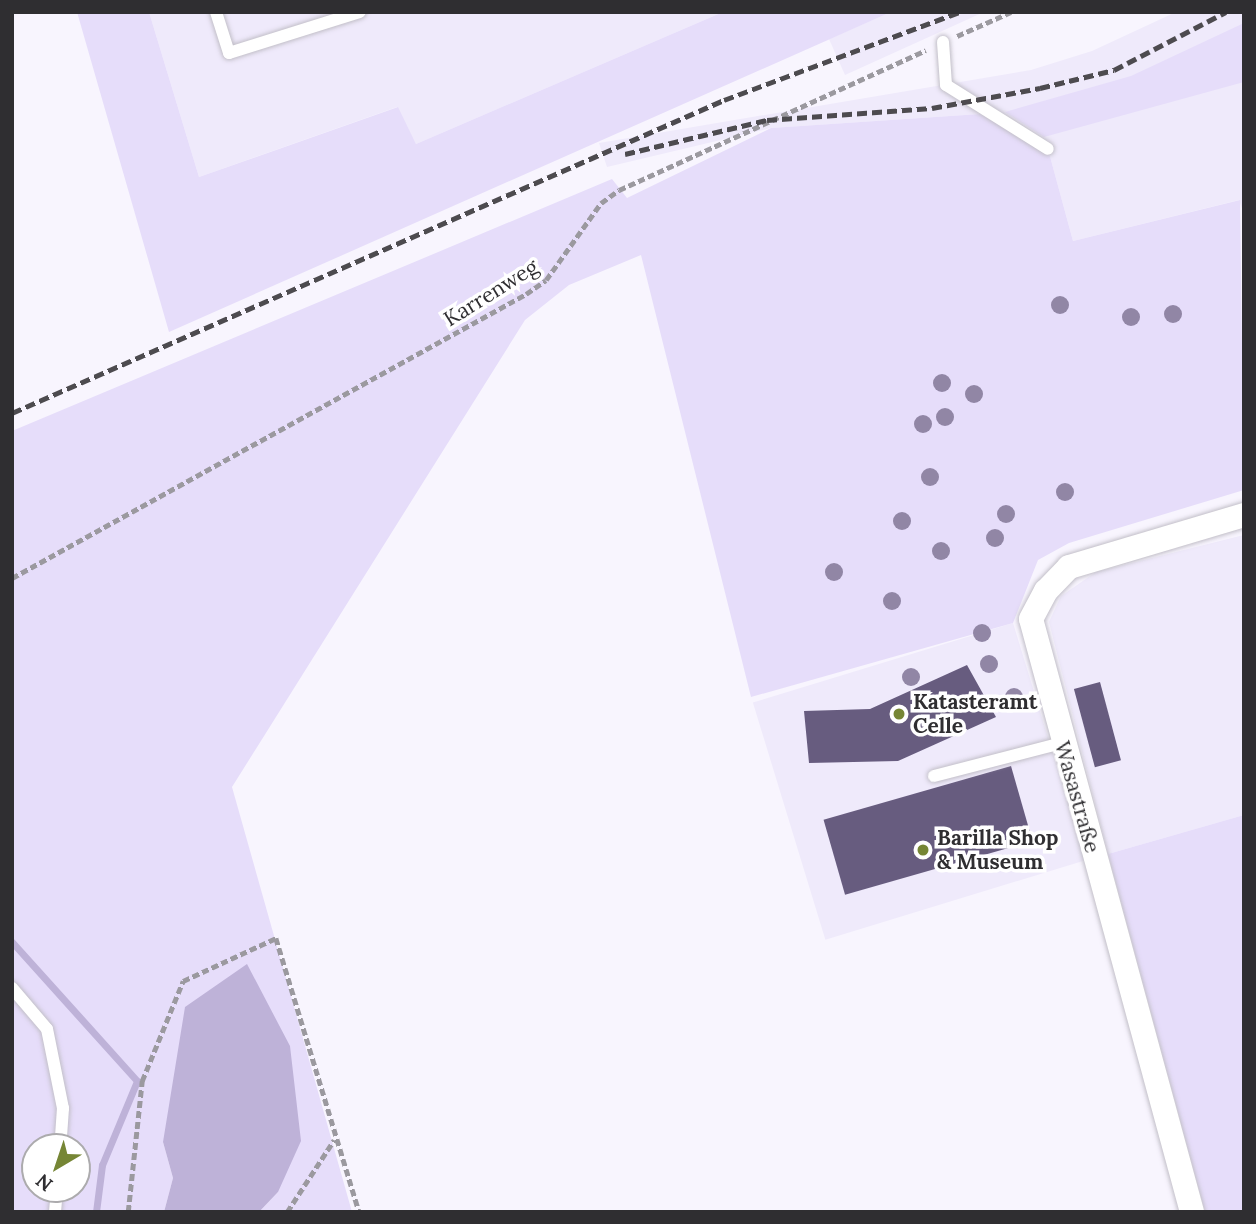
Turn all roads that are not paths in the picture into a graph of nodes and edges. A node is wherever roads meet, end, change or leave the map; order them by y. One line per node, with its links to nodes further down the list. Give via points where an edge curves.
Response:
1 (216, 12): 2 (lane, via 229,53)
2 (360, 12)
3 (943, 43): 4 (lane, via 946,85)
4 (1048, 149)
5 (1244, 515): 6 (street, Wasastraße, via 1069,567 1046,591 1031,619)
6 (1062, 743): 7 (lane); 10 (street, Wasastraße)
7 (934, 776)
8 (12, 988): 9 (lane, via 47,1029 64,1108)
9 (61, 1133)
10 (1192, 1212)

